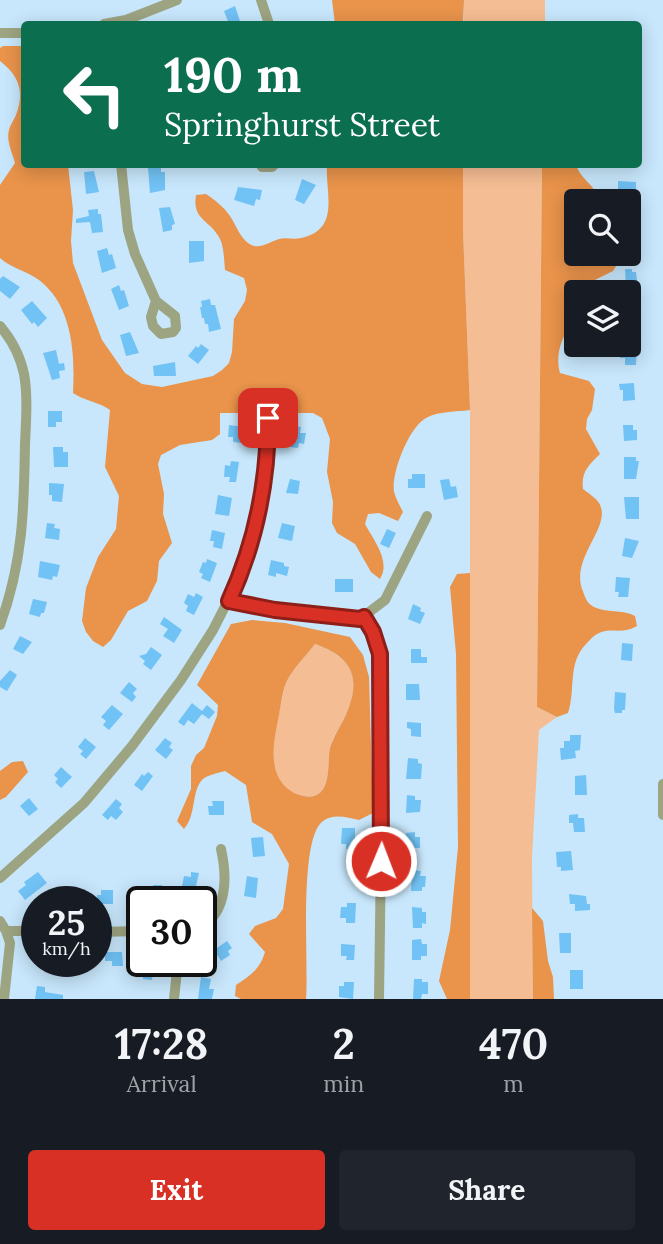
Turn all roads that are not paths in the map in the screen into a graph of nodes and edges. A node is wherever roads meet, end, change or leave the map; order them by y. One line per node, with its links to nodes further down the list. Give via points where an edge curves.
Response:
1 (177, 0): 3 (street)
2 (261, 0): 4 (street)
3 (120, 21)
4 (268, 21)
5 (0, 33): 6 (street)
6 (21, 33)
7 (121, 168): 8 (street, via 128,230)
8 (156, 301)
9 (0, 326): 14 (street, via 15,346 23,372 26,418 20,556)
10 (268, 418): 12 (street, via 258,514)
11 (427, 516): 13 (street, via 384,600)
12 (229, 601): 13 (street, via 335,618); 18 (street, via 181,680 132,746 84,803)
13 (364, 617): 25 (street, via 380,654)
14 (0, 625)
15 (663, 784): 16 (street)
16 (663, 815)
17 (221, 849): 19 (street, via 225,880)
18 (0, 878)
19 (217, 908)
20 (3, 926): 21 (street); 23 (street, via 9,943)
21 (21, 929)
22 (176, 977): 24 (street)
23 (4, 999)
24 (174, 999)
25 (379, 999)

